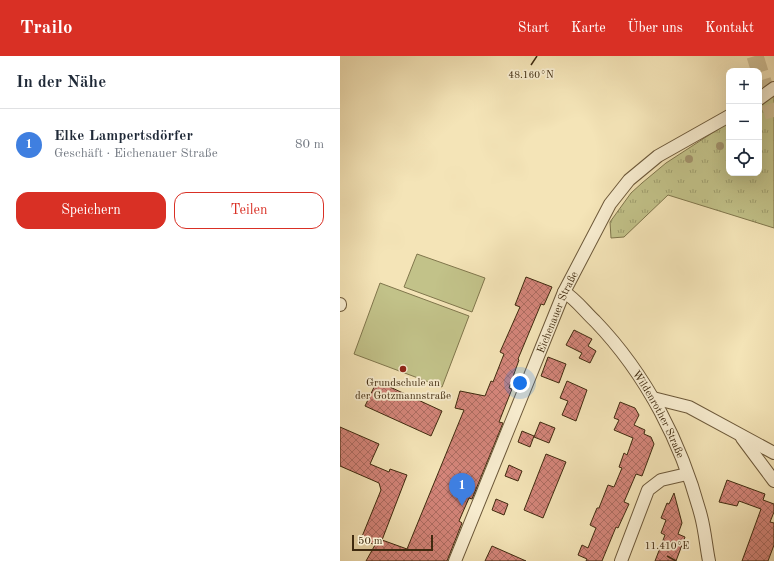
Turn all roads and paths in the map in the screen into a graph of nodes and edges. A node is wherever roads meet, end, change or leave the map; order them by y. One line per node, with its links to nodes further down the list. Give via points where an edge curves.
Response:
1 (774, 88): 2 (street)
2 (762, 97)
3 (726, 118): 4 (street, Eichenauer Straße, via 658,156 630,180 610,204)
4 (564, 292): 5 (street, Wildenrother Straße, via 607,334); 10 (street, Eichenauer Straße)
5 (653, 398): 6 (street, via 689,407); 8 (street, Wildenrother Straße, via 675,442)
6 (740, 435): 7 (street); 9 (street)
7 (774, 453)
8 (687, 474): 11 (street, via 661,480 648,490); 12 (street, Wildenrother Straße, via 701,517)
9 (774, 481)
10 (455, 561)
11 (621, 561)
12 (709, 561)

